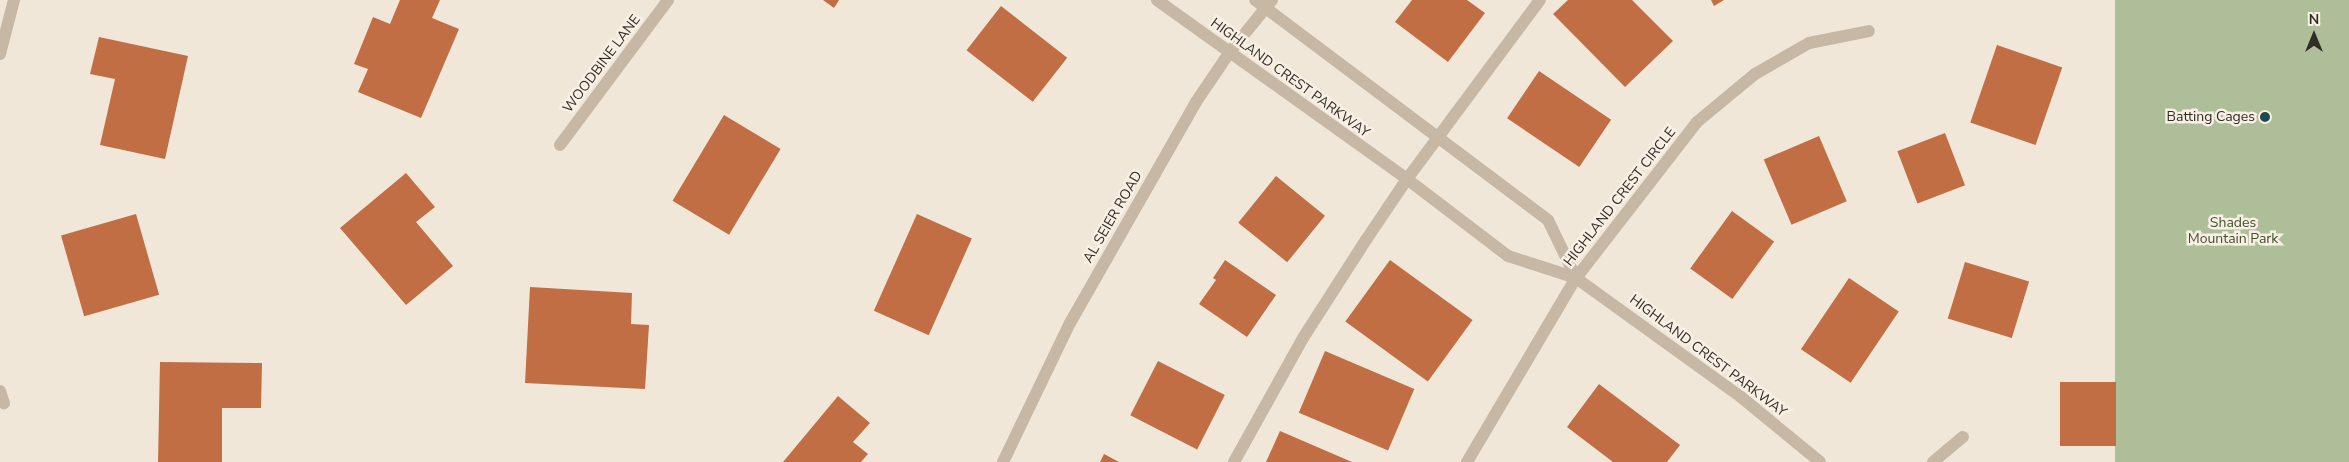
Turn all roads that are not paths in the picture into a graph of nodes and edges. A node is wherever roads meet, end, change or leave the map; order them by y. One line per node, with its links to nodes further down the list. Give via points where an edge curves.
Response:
1 (14, 0): 8 (street)
2 (668, 0): 10 (street, WOODBINE LANE)
3 (1157, 0): 7 (street, HIGHLAND CREST PARKWAY)
4 (1540, 0): 9 (street)
5 (1264, 3): 7 (street, AL SEIER ROAD); 9 (street, HIGHLAND CREST PARKWAY)
6 (1868, 31): 12 (street, HIGHLAND CREST CIRCLE, via 1808,43 1755,74 1697,122)
7 (1229, 53): 11 (street, HIGHLAND CREST PARKWAY); 14 (street, AL SEIER ROAD, via 1196,102 1070,323)
8 (0, 54)
9 (1438, 137): 11 (street); 12 (street, HIGHLAND CREST PARKWAY, via 1548,220)
10 (560, 145)
11 (1407, 179): 12 (street, HIGHLAND CREST PARKWAY, via 1508,256); 15 (street, via 1303,338)
12 (1576, 278): 16 (street, HIGHLAND CREST CIRCLE); 17 (street, HIGHLAND CREST PARKWAY, via 1741,397)
13 (1963, 437): 18 (street)
14 (1002, 462)
15 (1234, 462)
16 (1467, 462)
17 (1820, 462)
18 (1933, 462)

